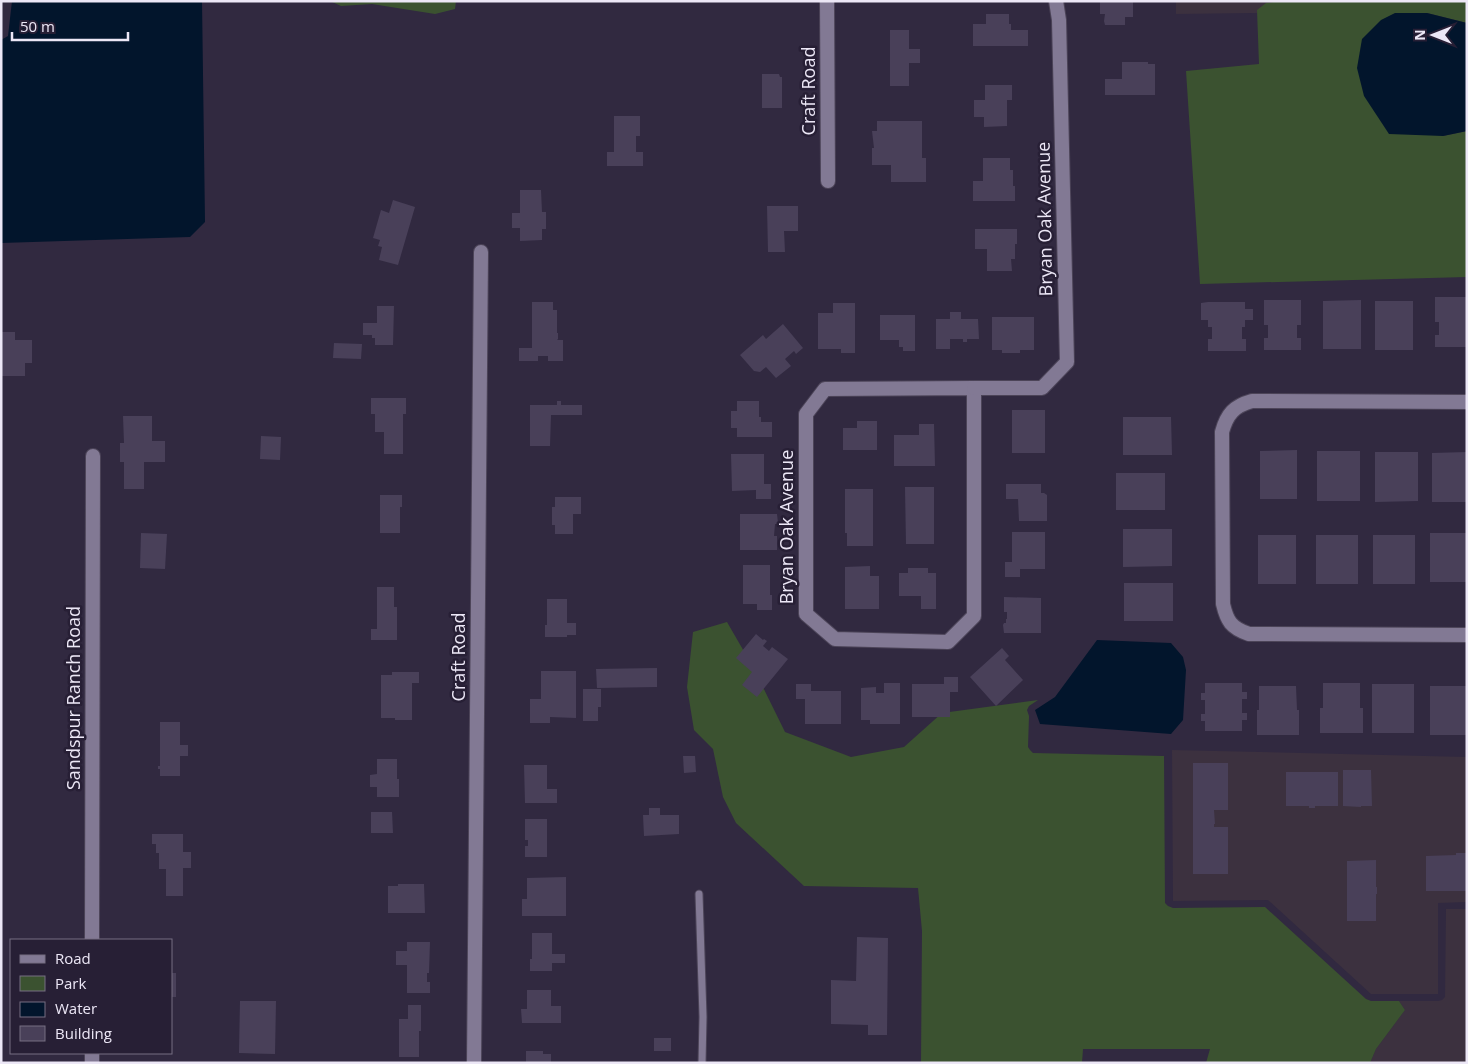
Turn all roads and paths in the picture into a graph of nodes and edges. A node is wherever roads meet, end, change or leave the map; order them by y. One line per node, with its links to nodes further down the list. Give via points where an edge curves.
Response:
1 (827, 1): 3 (street, Craft Road)
2 (1056, 1): 5 (street, Bryan Oak Avenue, via 1067,362 1042,388)
3 (828, 181)
4 (481, 252): 11 (street, Craft Road)
5 (974, 388): 5 (street, Bryan Oak Avenue, via 974,616 948,642 835,639 806,614 806,414 825,389)
6 (1467, 402): 8 (street, via 1252,401 1241,404 1232,412 1222,432 1223,604 1230,624 1249,634)
7 (93, 456): 10 (street, Sandspur Ranch Road)
8 (1467, 635)
9 (699, 894): 12 (lane)
10 (92, 939)
11 (474, 1063)
12 (702, 1063)

